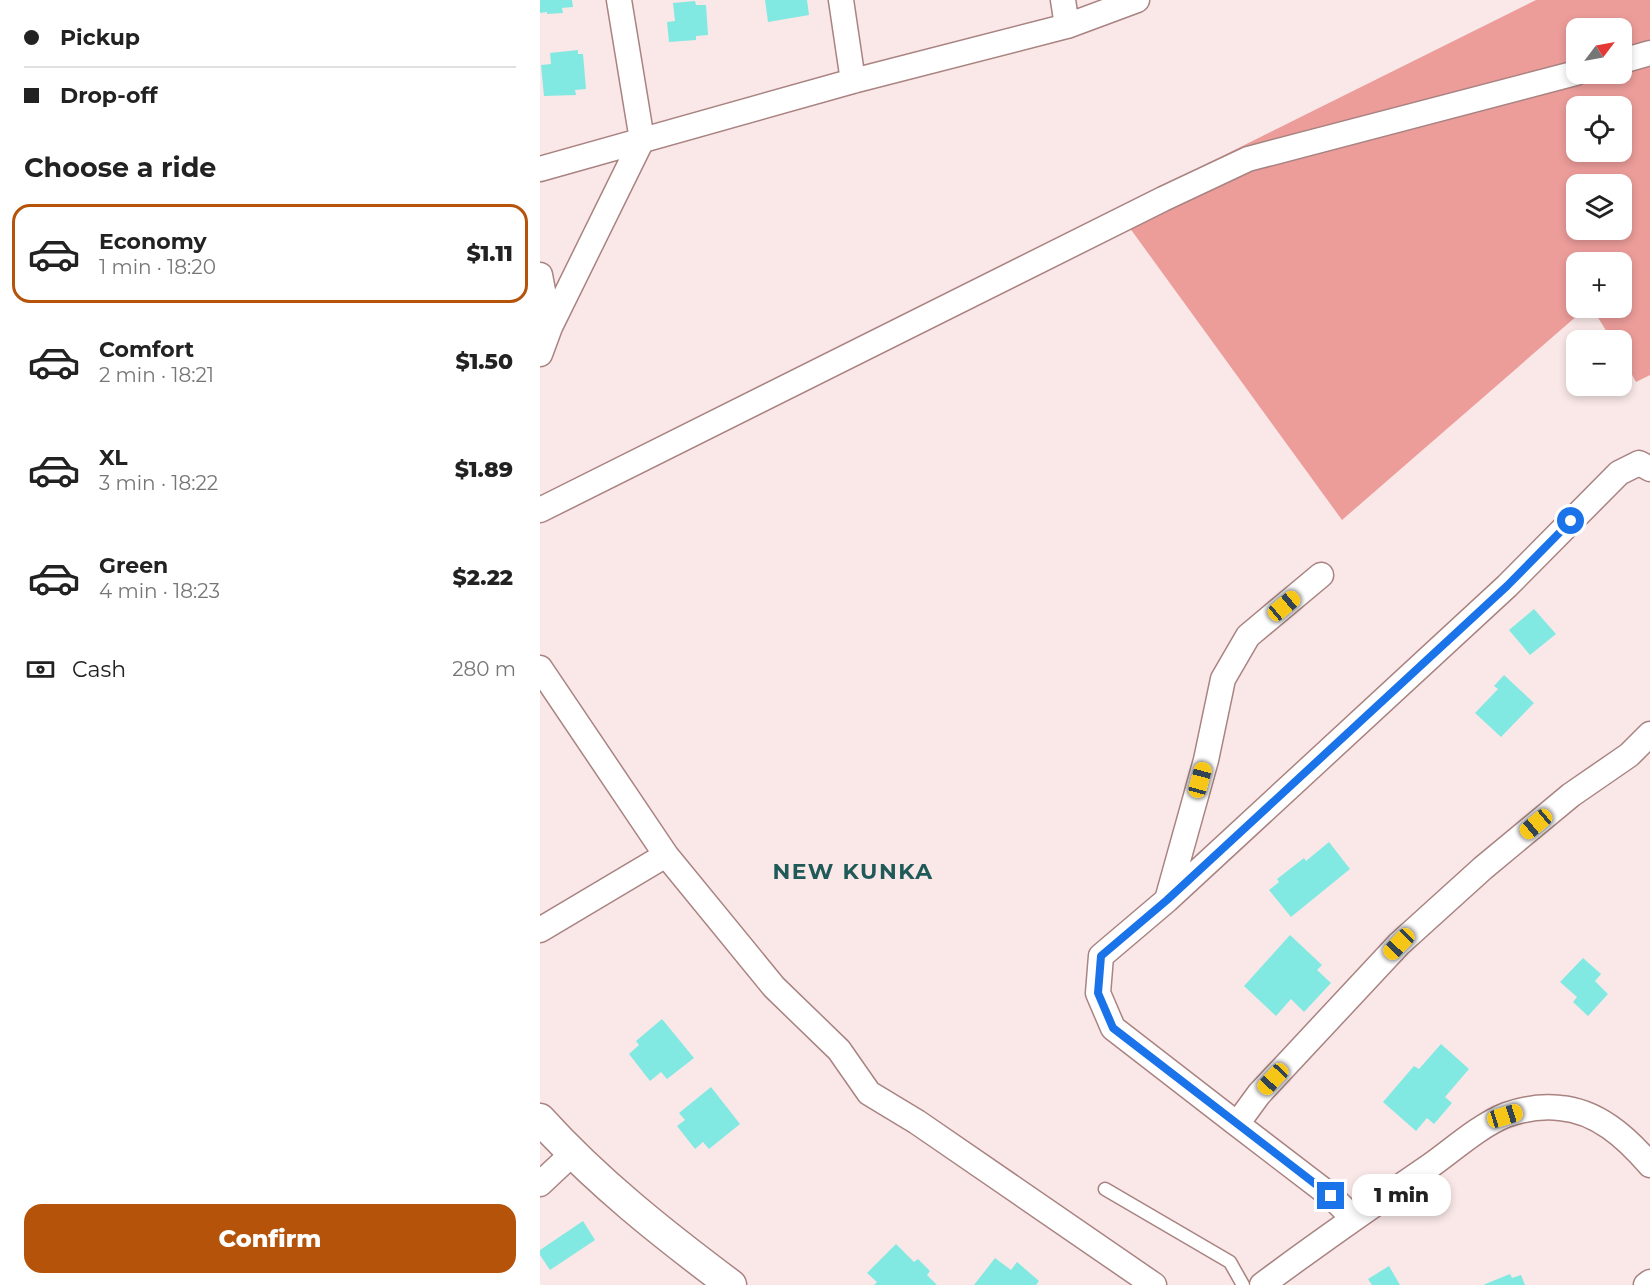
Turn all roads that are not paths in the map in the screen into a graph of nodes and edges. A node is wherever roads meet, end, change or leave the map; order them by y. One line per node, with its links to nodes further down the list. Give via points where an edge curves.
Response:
1 (619, 0): 10 (street)
2 (841, 0): 9 (street)
3 (1063, 0): 5 (street)
4 (1137, 0): 5 (street)
5 (1067, 26): 9 (street)
6 (1650, 53): 7 (street)
7 (1632, 58)
8 (1566, 76): 16 (street, via 1248,159)
9 (854, 81): 10 (street)
10 (642, 141): 11 (street); 13 (street)
11 (540, 169)
12 (540, 275): 13 (street)
13 (550, 327): 14 (street)
14 (540, 354)
15 (1650, 469): 21 (street, via 1639,463 1619,472 1507,586)
16 (540, 510)
17 (1321, 575): 21 (street, via 1248,636 1223,679 1206,760)
18 (540, 668): 20 (street)
19 (1650, 734): 24 (street, via 1629,755 1571,795 1483,868 1399,944 1259,1094)
20 (666, 855): 22 (street); 32 (street, via 774,987 839,1050 869,1093)
21 (1167, 900): 24 (street, via 1101,956 1098,993 1113,1028)
22 (540, 930)
23 (540, 1119): 25 (street)
24 (1237, 1124): 29 (street, via 1331,1196)
25 (572, 1154): 27 (street); 31 (street, via 658,1230)
26 (1650, 1164): 29 (street, via 1613,1128 1578,1110 1529,1109 1505,1116 1476,1133)
27 (540, 1184)
28 (1106, 1189): 33 (lane, via 1230,1262)
29 (1353, 1218): 34 (street)
30 (1650, 1282): 35 (street)
31 (731, 1285)
32 (1154, 1285)
33 (1243, 1285)
34 (1262, 1285)
35 (1646, 1285)

